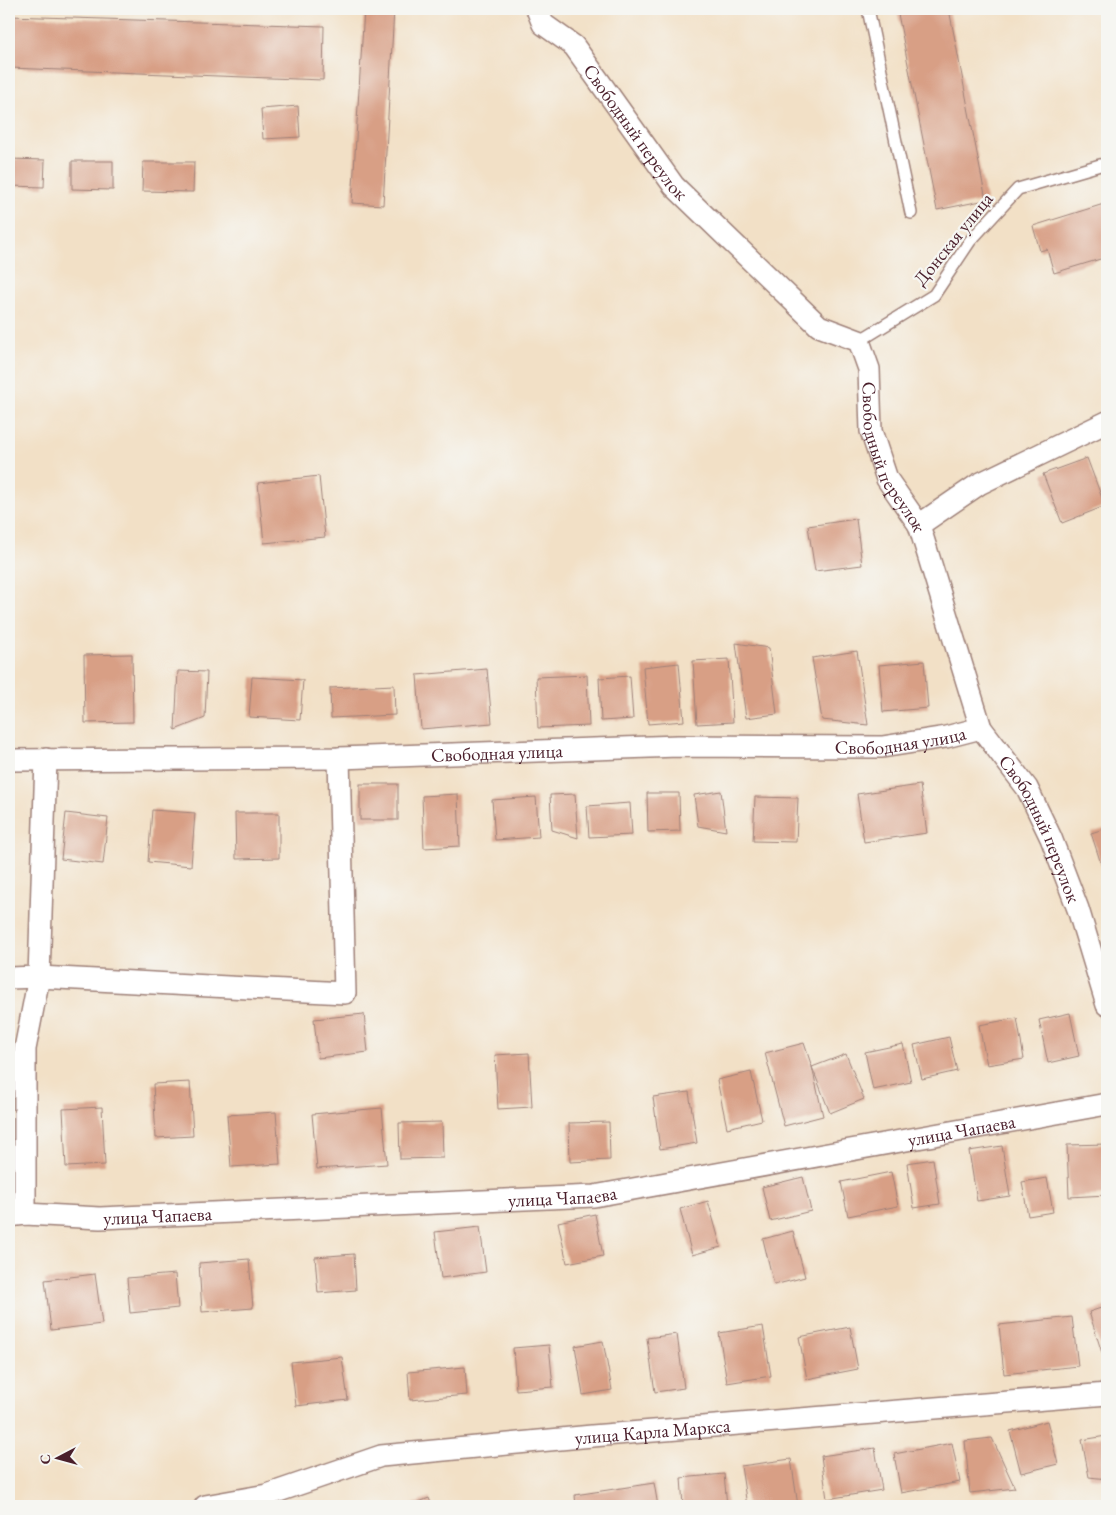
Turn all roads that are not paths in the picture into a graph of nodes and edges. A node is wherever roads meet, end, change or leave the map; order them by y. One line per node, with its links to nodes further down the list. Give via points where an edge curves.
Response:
1 (537, 9): 5 (street, Свободный переулок, via 543,24 574,46 674,186 819,326)
2 (868, 9): 4 (lane)
3 (1107, 163): 5 (lane, Донская улица, via 1018,189 970,241 934,295)
4 (911, 213)
5 (859, 341): 7 (street, Свободный переулок, via 868,369 871,431 884,471)
6 (1107, 422): 7 (street, via 979,484)
7 (919, 525): 8 (street, Свободный переулок)
8 (981, 728): 10 (street, Свободная улица, via 882,747 678,746); 14 (street, Свободный переулок, via 1027,788 1051,838 1078,909)
9 (46, 758): 10 (street, Свободная улица); 11 (street, Свободная улица); 12 (street)
10 (339, 758): 12 (street, via 345,993)
11 (9, 760)
12 (39, 977): 13 (street); 16 (street, via 25,1049)
13 (9, 978)
14 (1107, 1005)
15 (1107, 1104): 16 (street, улица Чапаева, via 594,1196 100,1218)
16 (17, 1215)
17 (1107, 1394): 18 (street, улица Карла Маркса, via 381,1456 267,1495)
18 (205, 1506)

